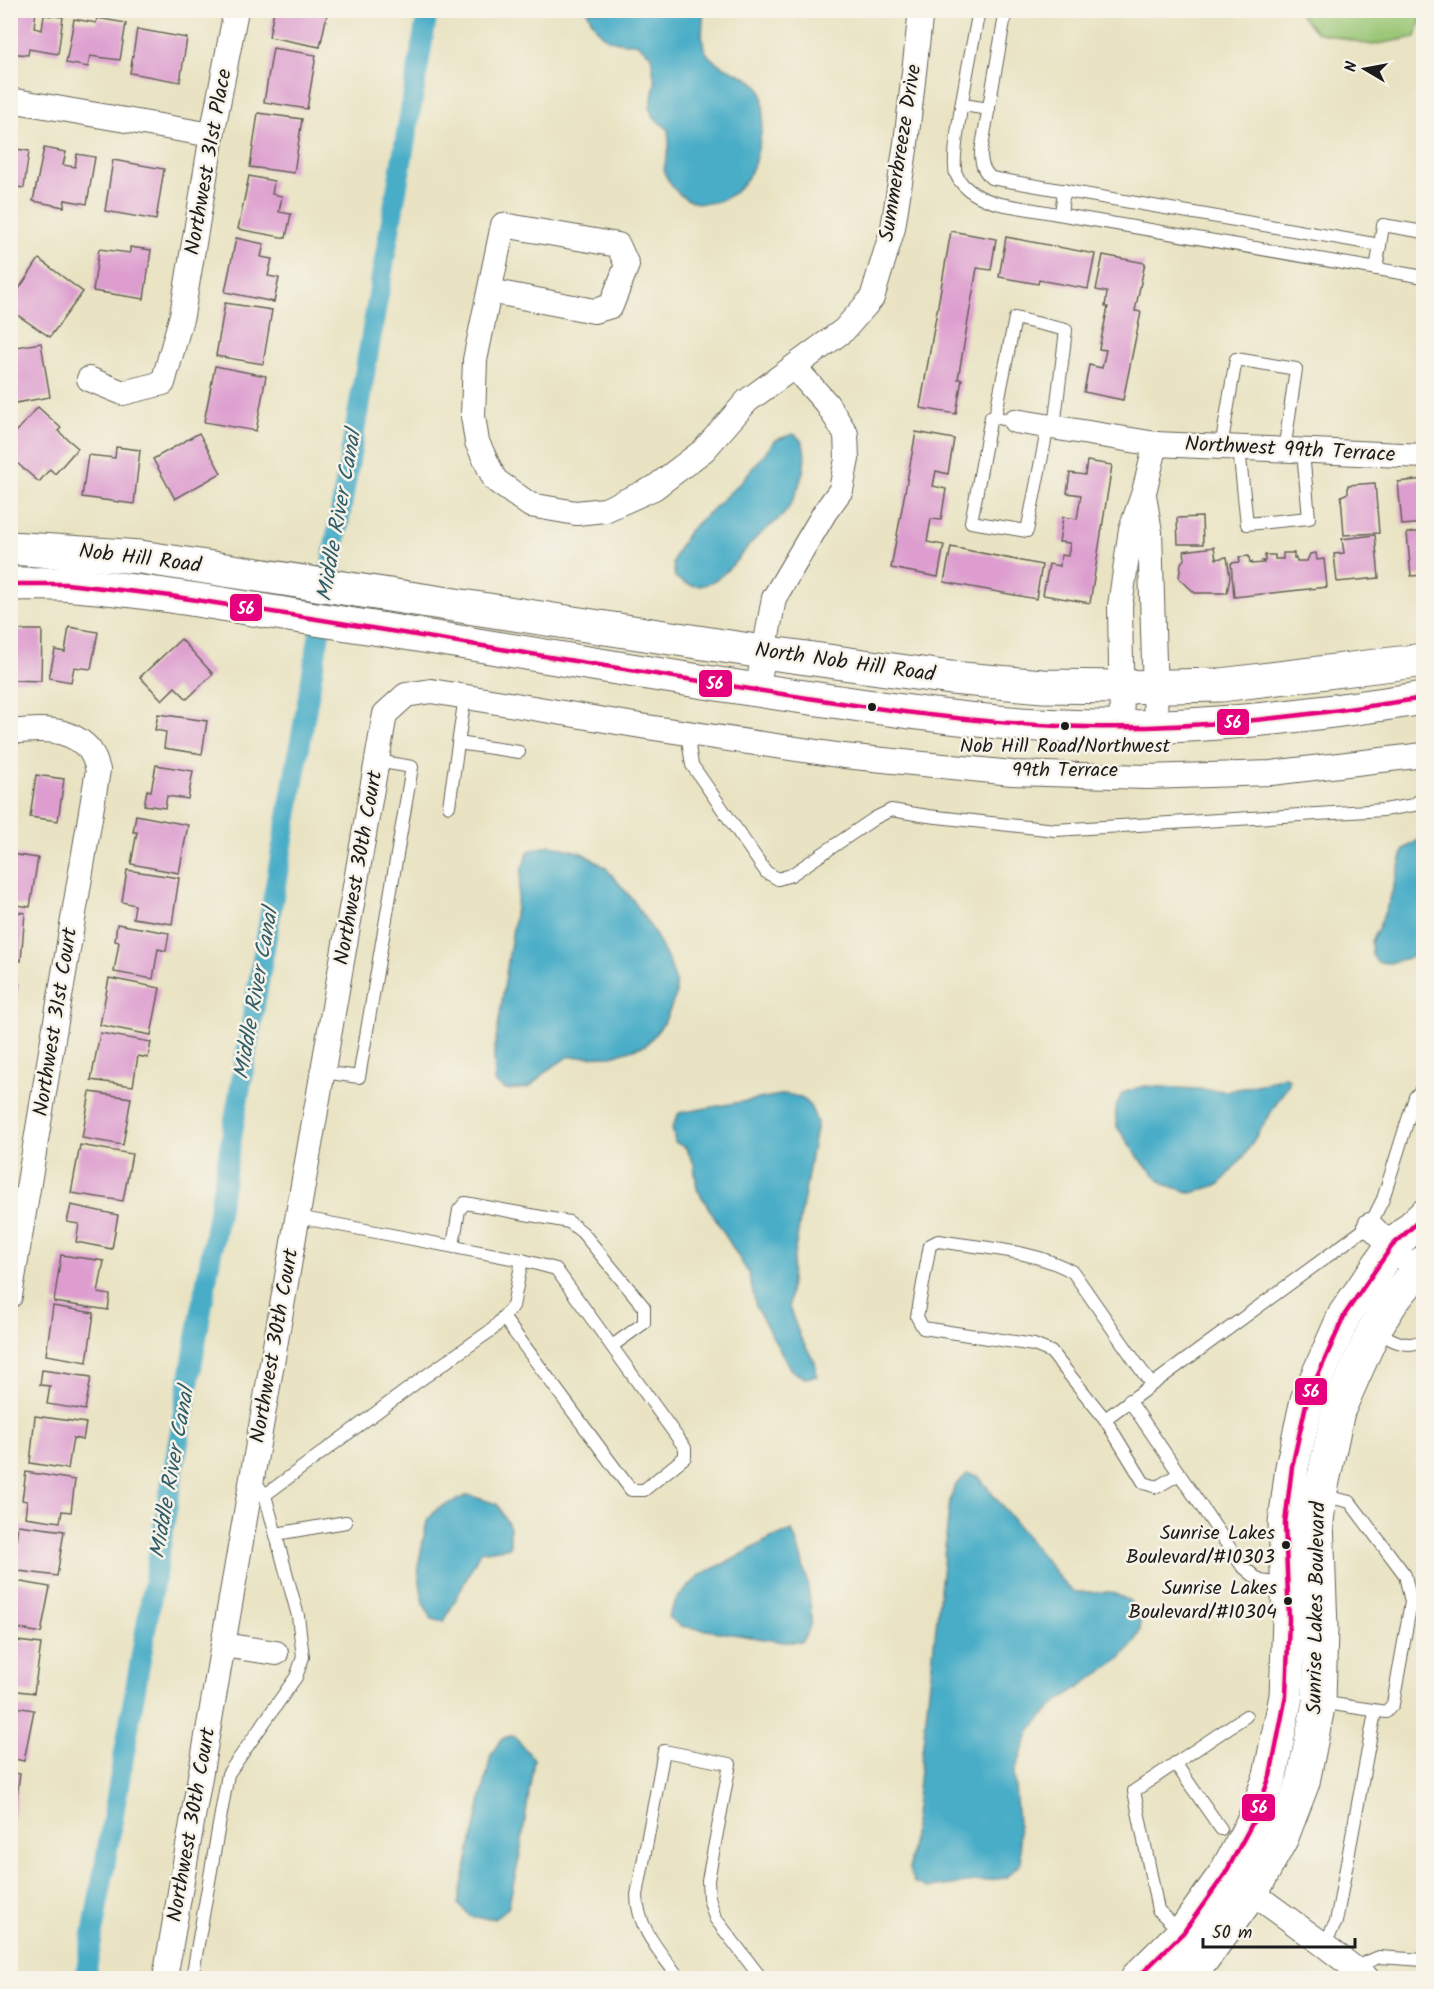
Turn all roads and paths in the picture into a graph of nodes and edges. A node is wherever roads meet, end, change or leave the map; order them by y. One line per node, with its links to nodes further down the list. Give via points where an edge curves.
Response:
1 (236, 10): 8 (street, Northwest 31st Place)
2 (921, 10): 16 (street, Summerbreeze Drive, via 893,228 872,298 844,330)
3 (980, 10): 6 (lane)
4 (1006, 10): 7 (lane)
5 (10, 100): 8 (street)
6 (963, 105): 7 (lane); 10 (lane, via 955,165 956,174 968,190 988,201)
7 (989, 109): 9 (lane, via 981,152 985,172 997,180)
8 (212, 135): 17 (street, Northwest 31st Place, via 182,315 163,383 123,393)
9 (1064, 190): 10 (lane); 12 (lane)
10 (1060, 214): 13 (lane)
11 (1424, 232): 12 (lane, via 1383,225)
12 (1380, 245): 13 (lane)
13 (1376, 269): 14 (lane)
14 (1424, 277)
15 (490, 291): 15 (street, Summerbreeze Drive, via 594,312 611,306 627,265 618,245 503,225); 16 (street, Summerbreeze Drive, via 475,360 473,416 477,442 495,480 530,505 576,513 605,510 654,489 704,450 747,401)
16 (795, 368): 29 (street, via 827,404 846,434 847,459 841,490 774,598)
17 (89, 379)
18 (1005, 419): 19 (street, Northwest 99th Terrace); 19 (lane, via 1016,318 1066,330); 19 (lane, via 991,417 971,522 1028,531)
19 (1051, 427): 20 (street, Northwest 99th Terrace)
20 (1156, 444): 21 (street, Northwest 99th Terrace); 24 (street, Northwest 99th Terrace)
21 (1230, 448): 22 (street, Northwest 99th Terrace); 22 (lane, via 1247,524 1309,518); 22 (lane, via 1236,359 1296,369)
22 (1293, 451): 23 (street, Northwest 99th Terrace)
23 (1424, 456)
24 (1144, 492): 31 (street, Northwest 99th Terrace, via 1131,529 1120,606); 32 (street, Northwest 99th Terrace, via 1150,532)
25 (10, 548): 26 (main road, Nob Hill Road, via 140,556)
26 (270, 576): 29 (main road, North Nob Hill Road)
27 (10, 584): 28 (main road, Nob Hill Road, via 132,591)
28 (267, 612): 33 (main road, North Nob Hill Road)
29 (763, 652): 31 (main road, North Nob Hill Road, via 951,678 1043,686); 33 (street)
30 (1424, 660): 32 (main road, North Nob Hill Road, via 1221,685)
31 (1121, 687): 32 (main road, North Nob Hill Road); 37 (street, Northwest 99th Terrace)
32 (1155, 687): 36 (street, Northwest 99th Terrace)
33 (757, 691): 37 (main road, North Nob Hill Road, via 950,718)
34 (465, 696): 39 (street); 40 (lane); 43 (street, Northwest 30th Court, via 432,691 406,695 386,714)
35 (1424, 698): 36 (main road, North Nob Hill Road, via 1220,724)
36 (1156, 726): 37 (main road, North Nob Hill Road)
37 (1122, 727)
38 (10, 732): 54 (street, Northwest 31st Court, via 46,728 74,737 90,749 98,770)
39 (687, 733): 42 (street, via 844,756 1024,774 1147,777 1271,773); 44 (lane, via 692,765 766,872 778,879 791,875 891,810 1055,830 1384,810 1414,805)
40 (458, 743): 41 (lane); 45 (lane)
41 (519, 752)
42 (1424, 755)
43 (377, 761): 46 (street, Northwest 30th Court); 46 (lane, via 412,766 359,1077)
44 (1424, 796)
45 (449, 806)
46 (323, 1072): 49 (street, Northwest 30th Court)
47 (1424, 1087): 50 (lane, via 1415,1097 1383,1199)
48 (1424, 1216): 50 (main road, Sunrise Lakes Boulevard)
49 (298, 1217): 51 (lane); 64 (street, Northwest 30th Court)
50 (1381, 1235): 53 (street); 60 (lane); 68 (main road, Sunrise Lakes Boulevard, via 1307,1400 1292,1467 1285,1523)
51 (453, 1246): 52 (lane); 59 (lane, via 459,1210 465,1203 569,1222 582,1232 644,1307 644,1323)
52 (522, 1260): 56 (lane, via 513,1306); 59 (lane, via 556,1269)
53 (1419, 1266): 57 (main road, Sunrise Lakes Boulevard)
54 (13, 1270): 55 (street, Northwest 31st Court)
55 (10, 1296)
56 (503, 1317): 59 (lane, via 632,1490 644,1490 684,1457 685,1448); 64 (lane, via 420,1380)
57 (1374, 1330): 58 (lane, via 1397,1343); 65 (main road, Sunrise Lakes Boulevard, via 1338,1411)
58 (1424, 1339)
59 (612, 1346)
60 (1151, 1384): 61 (lane); 62 (lane, via 1073,1272 1038,1257 938,1241 930,1245 917,1317 923,1328 1051,1352)
61 (1129, 1400): 62 (lane); 63 (lane)
62 (1105, 1419): 63 (lane, via 1144,1483 1157,1487)
63 (1179, 1474): 68 (lane, via 1242,1566 1260,1581)
64 (259, 1487): 67 (lane); 69 (street, Northwest 30th Court)
65 (1320, 1495): 68 (main road, Sunrise Lakes Boulevard); 72 (lane, via 1350,1502 1405,1575 1411,1602 1393,1704 1386,1712)
66 (346, 1522): 67 (lane)
67 (276, 1534): 85 (lane, via 298,1616 303,1657 296,1677 228,1774)
68 (1303, 1584): 71 (main road, Sunrise Lakes Boulevard, via 1320,1627)
69 (223, 1645): 70 (street); 81 (street, Northwest 30th Court)
70 (276, 1653)
71 (1302, 1699): 72 (lane); 76 (main road, Sunrise Lakes Boulevard, via 1254,1820); 77 (main road, Sunrise Lakes Boulevard, via 1303,1782 1282,1837)
72 (1375, 1712): 79 (lane, via 1336,1922)
73 (1246, 1716): 74 (lane)
74 (1175, 1763): 75 (lane); 78 (lane, via 1134,1791 1158,1910)
75 (1221, 1829)
76 (1224, 1874): 77 (street); 78 (main road, Sunrise Lakes Boulevard)
77 (1252, 1892): 79 (street); 88 (main road, Sunrise Lakes Boulevard, via 1201,1961)
78 (1183, 1933): 83 (main road, Sunrise Lakes Boulevard)
79 (1324, 1945): 82 (street)
80 (1424, 1960): 82 (lane, via 1379,1957)
81 (167, 1967): 84 (lane)
82 (1360, 1973)
83 (1143, 1977)
84 (186, 1978)
85 (192, 1978)
86 (679, 1978): 87 (lane, via 645,1930 637,1906 664,1751 730,1764 708,1880 709,1898 715,1918)
87 (761, 1978)
88 (1182, 1978)

